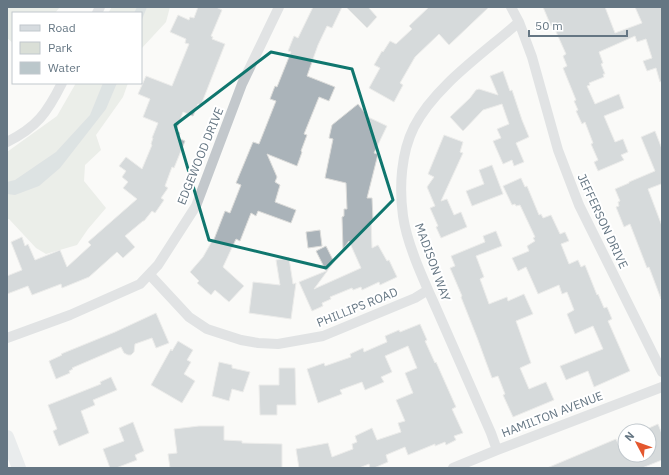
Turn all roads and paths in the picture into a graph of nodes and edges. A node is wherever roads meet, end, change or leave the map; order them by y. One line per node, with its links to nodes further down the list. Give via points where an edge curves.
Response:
1 (279, 7): 6 (street, EDGEWOOD DRIVE, via 242,84 196,206)
2 (511, 7): 3 (street, JEFFERSON DRIVE)
3 (518, 22): 7 (street, MADISON WAY, via 447,84 427,107 414,127 407,145 402,178 403,216); 9 (street, JEFFERSON DRIVE, via 532,57 558,150 579,205)
4 (62, 84): 5 (street, via 50,107 33,127)
5 (7, 142)
6 (150, 275): 7 (street, PHILLIPS ROAD, via 189,317 207,329 258,343 278,344 323,336 415,298); 8 (street, EDGEWOOD DRIVE, via 140,284 70,316)
7 (428, 290): 12 (street, MADISON WAY)
8 (7, 338)
9 (662, 372)
10 (662, 387): 12 (street, HAMILTON AVENUE)
11 (7, 437): 13 (street)
12 (497, 450): 14 (street, HAMILTON AVENUE)
13 (19, 468)
14 (453, 468)

